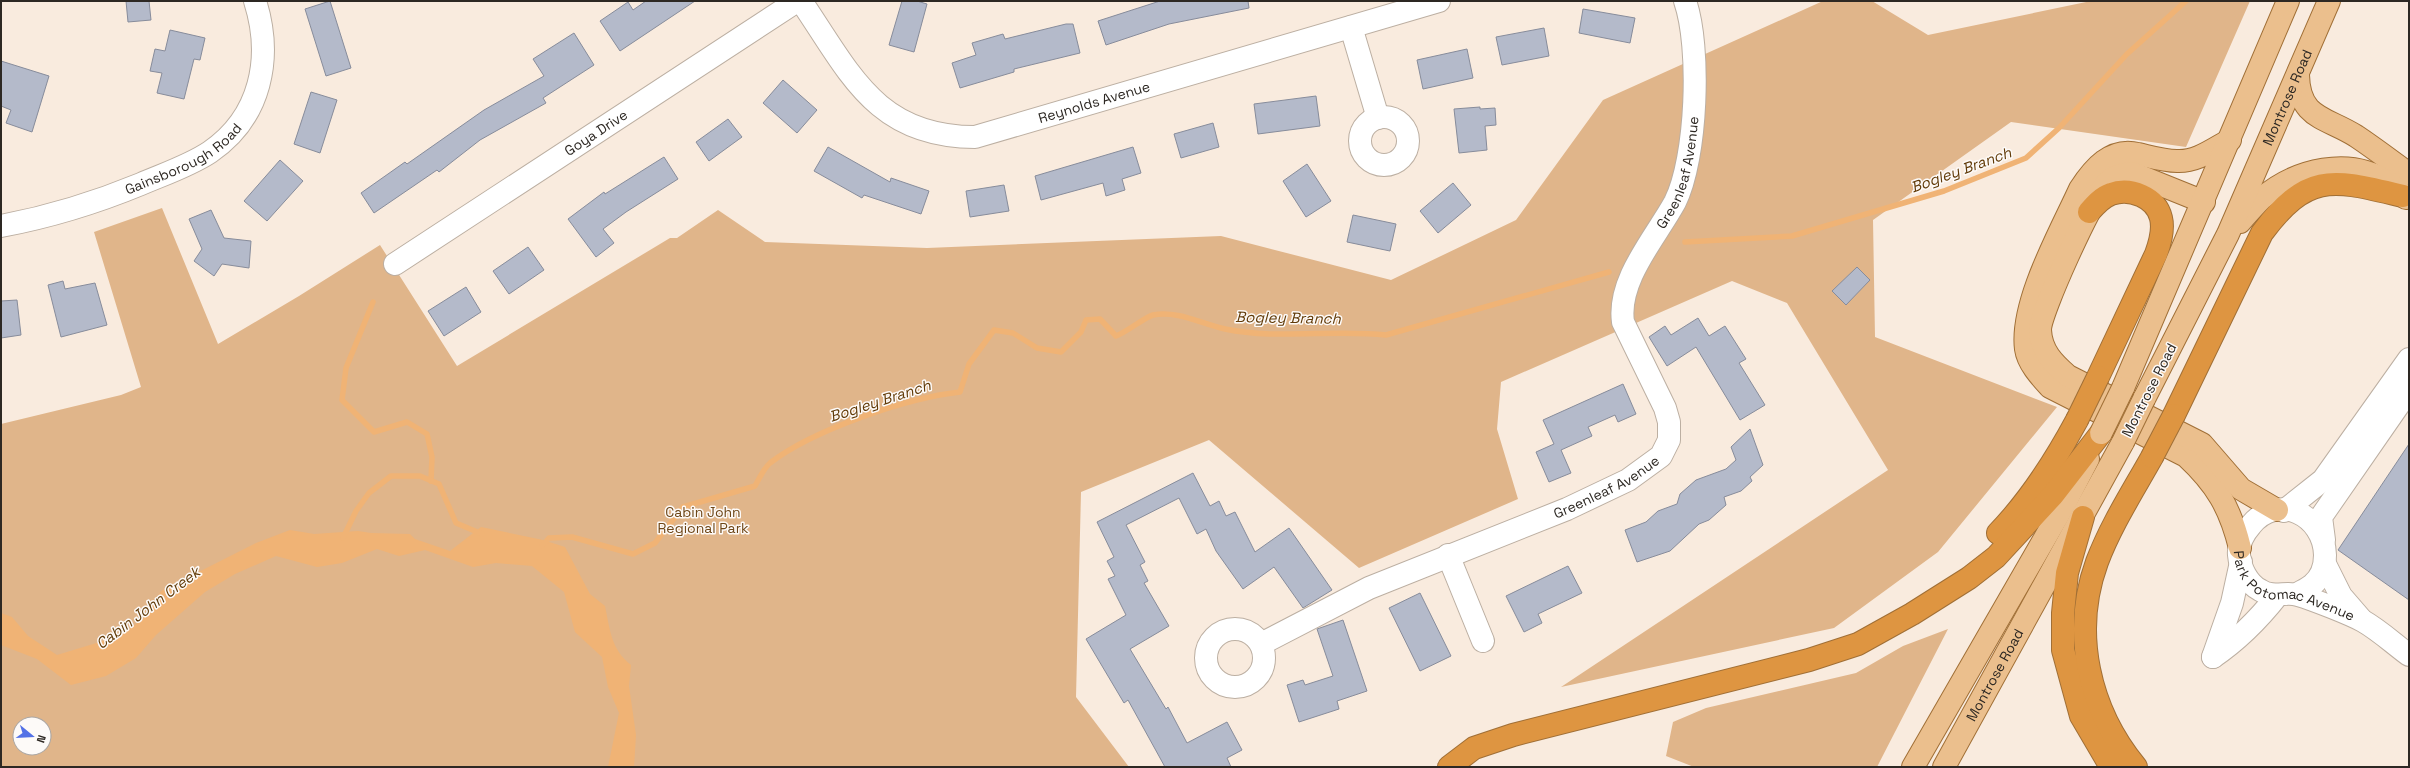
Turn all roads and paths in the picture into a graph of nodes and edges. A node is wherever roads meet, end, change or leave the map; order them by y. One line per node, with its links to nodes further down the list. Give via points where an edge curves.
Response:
1 (255, 1): 16 (street, Gainsborough Road, via 263,38 261,77 251,106 231,135 185,166 118,194 64,212)
2 (797, 1): 18 (street, Goya Drive)
3 (801, 1): 8 (street, Reynolds Avenue, via 872,101 913,128 941,136 956,137 994,133)
4 (1438, 1): 8 (street, Reynolds Avenue)
5 (1685, 1): 25 (street, Greenleaf Avenue, via 1691,22 1694,52 1690,145 1686,170 1675,202 1627,286 1622,312 1623,322 1665,408 1669,422 1669,440 1661,456 1628,480 1567,509)
6 (2288, 1): 11 (main road, Montrose Road)
7 (2329, 1): 9 (main road, Montrose Road)
8 (1351, 27): 10 (street)
9 (2298, 75): 12 (main road, via 2298,90 2308,108 2317,117 2355,135); 17 (main road, Montrose Road)
10 (1378, 118)
11 (2230, 140): 14 (main road, Montrose Road); 26 (main road, via 2197,158 2178,162 2136,153 2122,153 2106,159 2091,172 2080,189 2031,299 2026,325 2026,350 2035,370 2050,387 2186,456 2202,471 2225,502 2234,525)
12 (2409, 174)
13 (2406, 198): 17 (main road, via 2390,184 2369,173 2349,167 2326,169 2282,185 2261,199); 38 (highway, bridge, via 2356,184 2330,183 2312,188 2280,210 2262,233 2174,414 2108,536 2097,563 2089,594 2084,631 2088,669 2101,711 2119,746)
14 (2204, 202): 15 (main road, via 2132,173 2120,174 2105,184); 21 (main road, Montrose Road, bridge)
15 (2089, 212): 22 (main road, via 2045,309 2040,330 2043,348 2068,376 2202,444 2241,489); 29 (highway, bridge, via 2110,194 2125,191 2141,195 2154,204 2161,218 2161,240 2156,254 2055,461 2028,500 1964,567)
16 (1, 226)
17 (2228, 234): 23 (main road, Montrose Road, bridge)
18 (395, 264)
19 (2409, 359): 22 (street, Park Potomac Avenue, via 2324,480)
20 (2409, 390): 24 (street, Park Potomac Avenue, via 2321,517)
21 (2101, 433): 29 (highway, via 2053,495 1996,557); 35 (main road, Montrose Road, via 2064,505)
22 (2281, 510): 24 (street, Park Potomac Avenue, via 2292,511 2306,517 2317,526); 26 (street, Park Potomac Avenue, via 2256,519 2244,533)
23 (2083, 517): 36 (main road, Montrose Road); 37 (highway, via 2067,573 2063,613 2064,650 2081,716)
24 (2324, 542): 27 (street, Park Potomac Avenue)
25 (1448, 555): 31 (street); 32 (street, Greenleaf Avenue, via 1369,588)
26 (2240, 555): 28 (street, Park Potomac Avenue, via 2245,576 2260,590); 28 (street, via 2232,603 2213,657 2234,643)
27 (2325, 564): 28 (street, via 2313,584); 30 (street, via 2340,596)
28 (2287, 595): 30 (street, Park Potomac Avenue)
29 (1912, 614): 34 (highway, via 1858,644 1809,660 1513,734 1474,748)
30 (2362, 621): 33 (street, Park Potomac Avenue)
31 (1483, 641)
32 (1262, 644)
33 (2409, 655)
34 (1449, 767)
35 (1913, 767)
36 (1944, 767)
37 (2111, 767)
38 (2136, 767)

